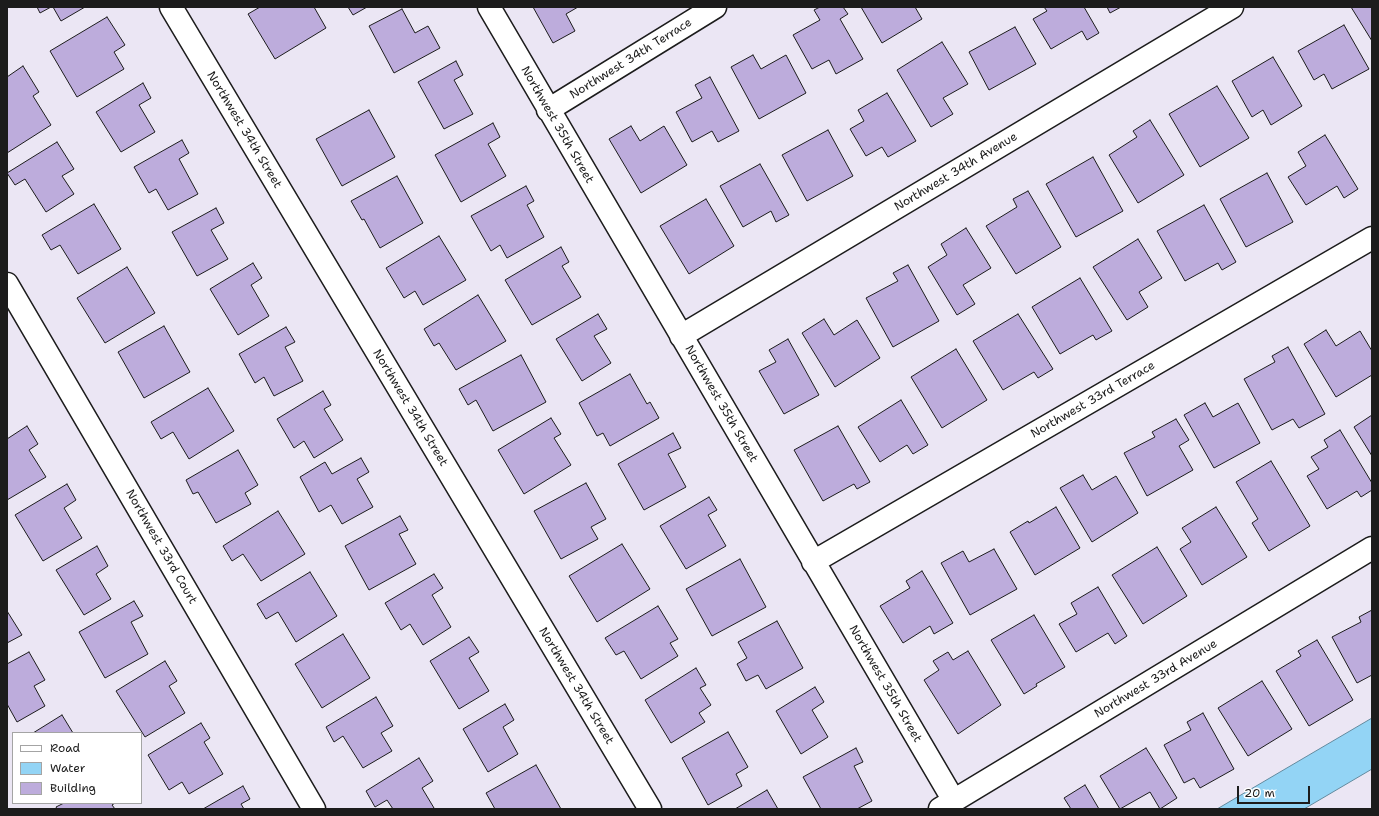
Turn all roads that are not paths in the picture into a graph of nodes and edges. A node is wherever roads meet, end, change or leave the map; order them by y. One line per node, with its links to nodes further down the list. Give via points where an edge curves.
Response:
1 (171, 7): 13 (street, Northwest 34th Street)
2 (489, 7): 5 (street, Northwest 35th Street)
3 (715, 7): 5 (street, Northwest 34th Terrace)
4 (1232, 7): 8 (street, Northwest 34th Avenue)
5 (548, 110): 8 (street, Northwest 35th Street)
6 (1372, 238): 10 (street, Northwest 33rd Terrace)
7 (7, 284): 12 (street, Northwest 33rd Court)
8 (681, 336): 10 (street, Northwest 35th Street)
9 (1372, 548): 11 (street, Northwest 33rd Avenue)
10 (813, 562): 11 (street, Northwest 35th Street)
11 (947, 805)
12 (314, 809)
13 (650, 809)

